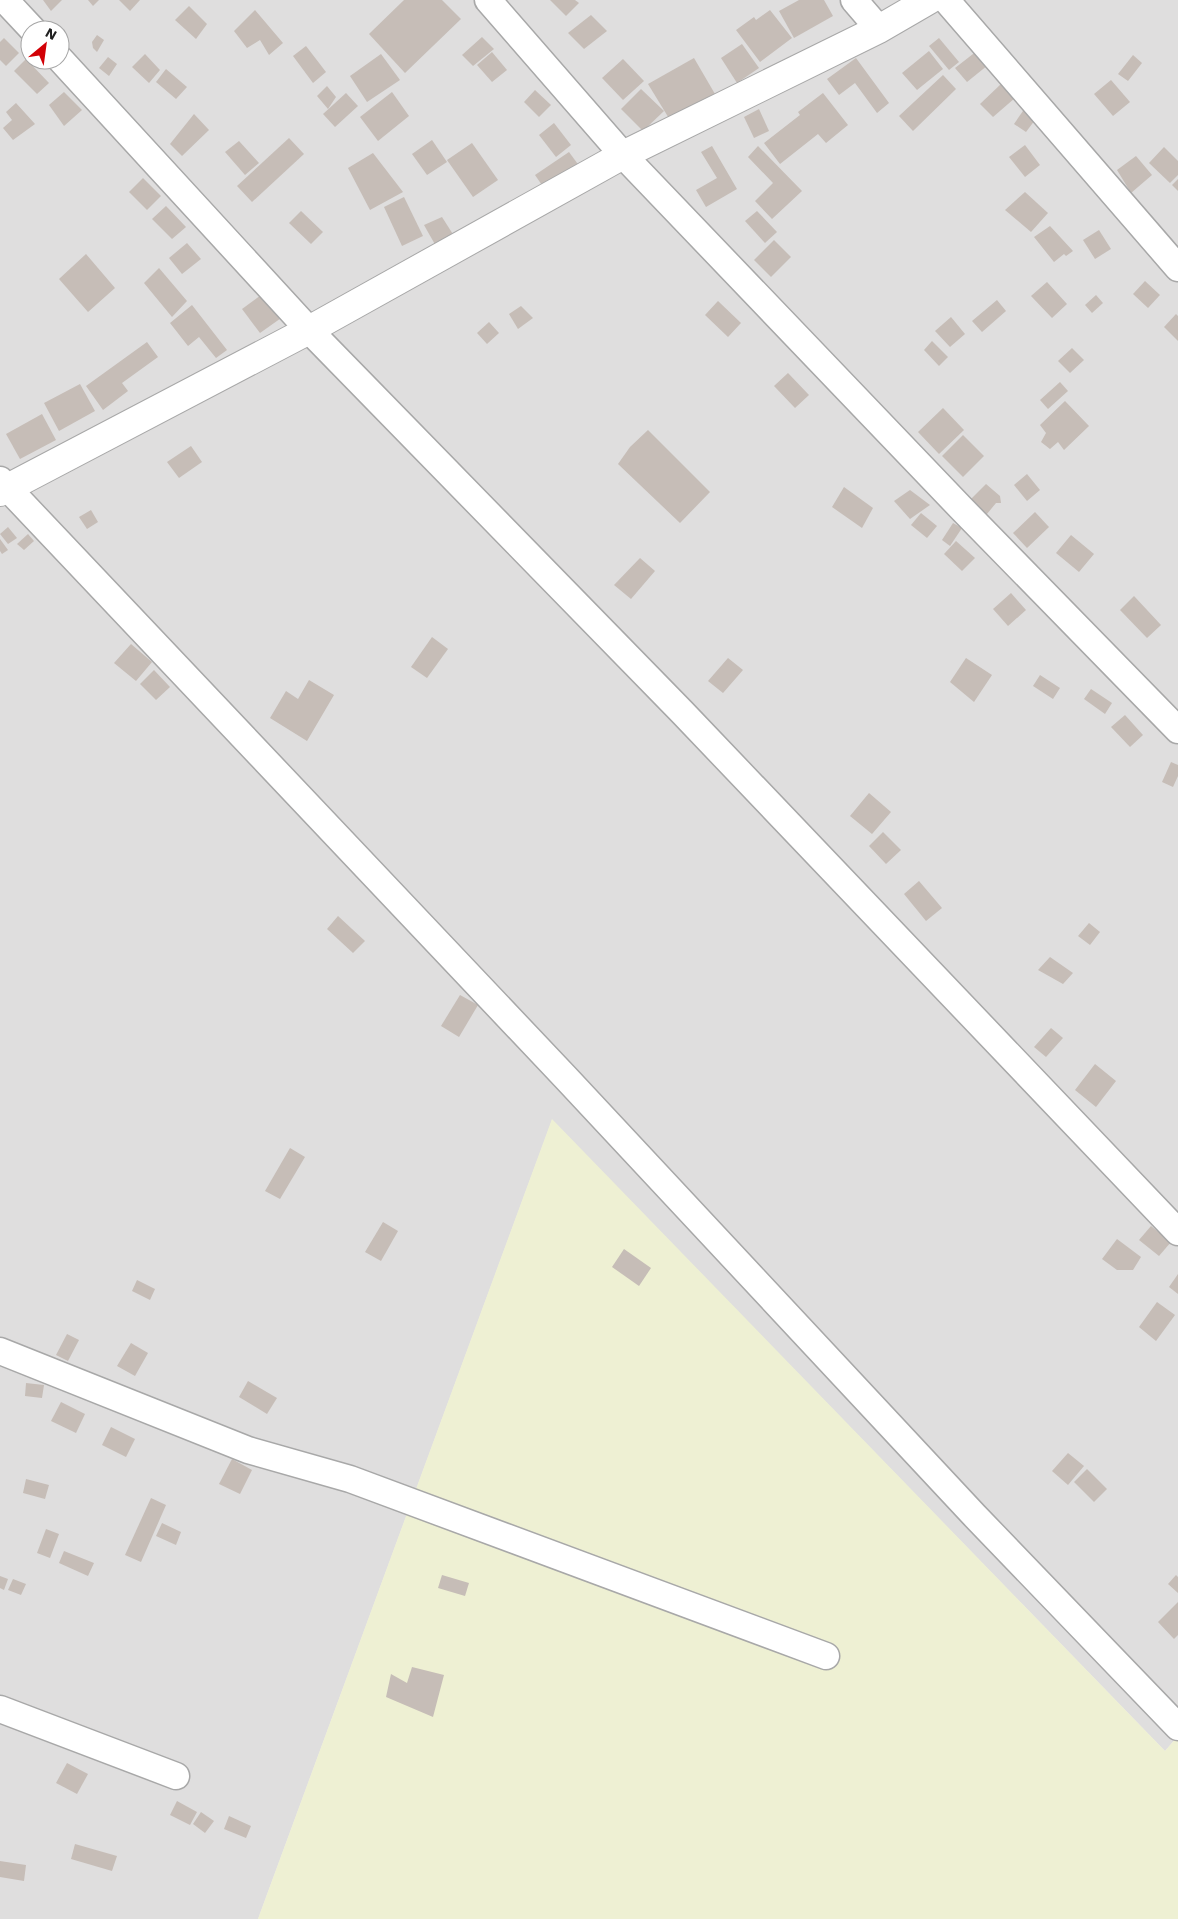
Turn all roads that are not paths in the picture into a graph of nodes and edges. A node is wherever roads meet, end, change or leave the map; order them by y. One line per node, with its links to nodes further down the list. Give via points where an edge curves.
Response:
1 (5, 0): 6 (street)
2 (488, 0): 9 (street)
3 (854, 0): 7 (street)
4 (929, 0): 7 (street)
5 (946, 0): 10 (street)
6 (24, 20)
7 (879, 29): 9 (street)
8 (69, 70): 11 (street)
9 (623, 156): 11 (street); 13 (street)
10 (1178, 268)
11 (309, 330): 12 (street); 14 (street, via 682,712)
12 (2, 487): 18 (street, via 567,1078 974,1515)
13 (1178, 730)
14 (1178, 1232)
15 (0, 1351): 16 (street, via 248,1450 350,1479)
16 (826, 1656)
17 (0, 1709): 19 (street)
18 (1178, 1727)
19 (176, 1776)

